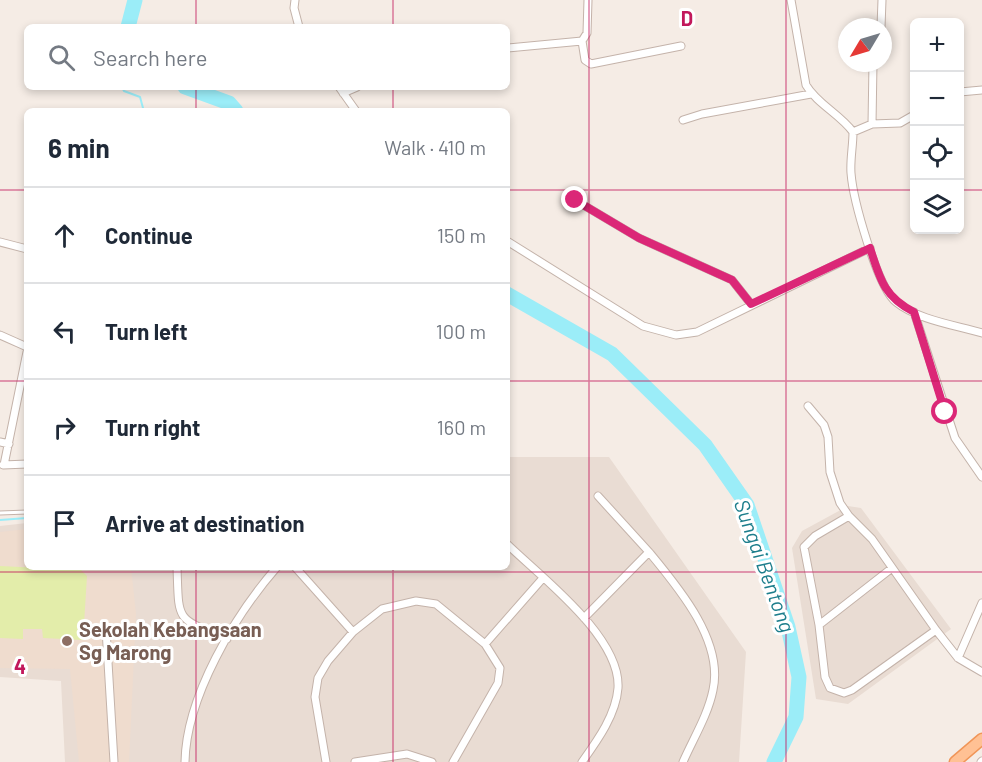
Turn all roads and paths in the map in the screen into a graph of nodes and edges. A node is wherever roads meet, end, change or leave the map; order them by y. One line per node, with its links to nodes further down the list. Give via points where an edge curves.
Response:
1 (295, 0): 6 (street)
2 (588, 0): 7 (street, via 587,33)
3 (791, 0): 14 (street, via 804,78)
4 (882, 0): 5 (street)
5 (881, 18)
6 (298, 24)
7 (582, 40): 8 (street, via 585,60 591,64); 9 (street)
8 (681, 46)
9 (510, 48)
10 (873, 72): 18 (street)
11 (341, 90): 15 (street)
12 (982, 90): 13 (street)
13 (964, 92)
14 (811, 94): 17 (street); 19 (street)
15 (354, 108)
16 (910, 118): 18 (street, via 900,123)
17 (683, 120)
18 (872, 124): 19 (street)
19 (853, 132): 24 (street, via 851,175)
20 (575, 200): 25 (street, via 639,238 732,280)
21 (0, 242): 23 (street)
22 (510, 244): 25 (street, via 657,332 685,335)
23 (24, 248)
24 (870, 248): 25 (street); 26 (street, via 888,294)
25 (751, 304)
26 (914, 312): 27 (street); 36 (street, via 948,421)
27 (982, 333)
28 (0, 335): 29 (street)
29 (24, 348)
30 (24, 366): 33 (street)
31 (808, 406): 40 (street, via 824,425 830,472 840,503)
32 (0, 442): 33 (street)
33 (9, 444): 35 (street)
34 (24, 464): 35 (street)
35 (2, 465)
36 (982, 477)
37 (598, 496): 42 (street)
38 (24, 512): 39 (lane)
39 (0, 513)
40 (849, 516): 43 (street, via 872,539); 50 (street, via 804,547)
41 (510, 547): 47 (street)
42 (650, 552): 49 (street); 66 (street, via 686,598 709,646 714,668 711,700)
43 (892, 568): 50 (street); 52 (street)
44 (177, 570): 54 (street, via 178,607 183,618)
45 (275, 570): 54 (street)
46 (298, 570): 53 (street)
47 (543, 578): 49 (street); 55 (street)
48 (982, 603): 56 (street)
49 (584, 618): 65 (street, via 609,652 618,680 615,705)
50 (819, 625): 52 (street, via 827,684 844,693 861,685)
51 (106, 629): 59 (street)
52 (936, 630): 56 (street)
53 (353, 632): 55 (street, via 382,609 422,601 436,604); 61 (street, via 328,661 315,688)
54 (227, 639): 60 (street, via 198,698 187,734)
55 (485, 644): 64 (street, via 498,661 500,676)
56 (958, 658): 57 (street)
57 (982, 672)
58 (982, 739): 67 (main road)
59 (114, 762)
60 (185, 762)
61 (326, 762)
62 (355, 762): 63 (street, via 407,754)
63 (432, 762)
64 (453, 762)
65 (582, 762)
66 (683, 762)
67 (954, 762)

